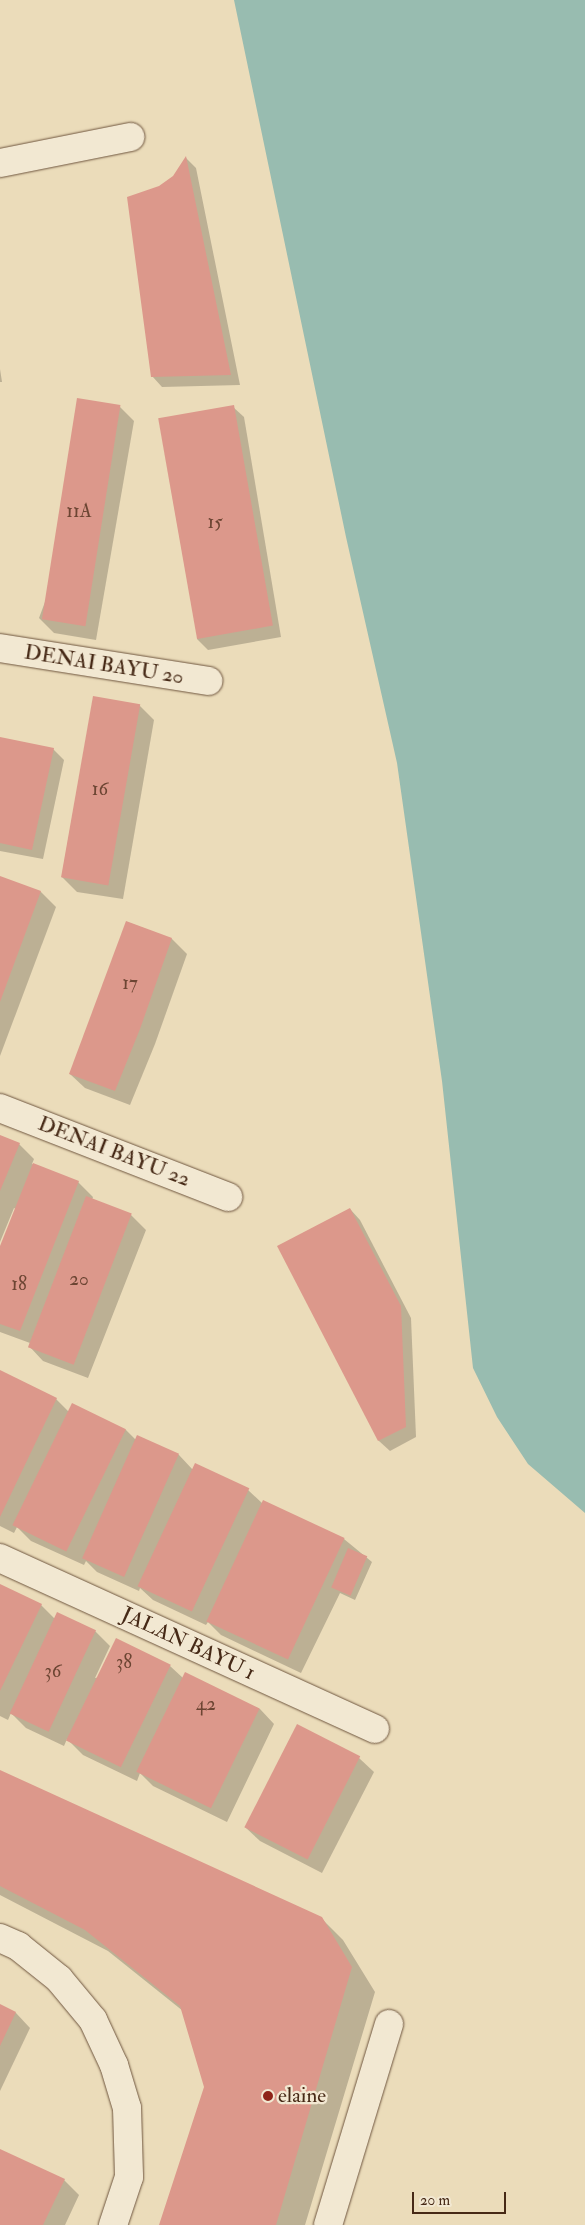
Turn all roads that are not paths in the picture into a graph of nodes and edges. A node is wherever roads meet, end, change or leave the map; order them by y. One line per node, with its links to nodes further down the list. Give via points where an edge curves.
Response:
1 (130, 137): 2 (street)
2 (0, 163)
3 (0, 648): 4 (street, DENAI BAYU 20)
4 (208, 681)
5 (0, 1108): 6 (street, DENAI BAYU 22)
6 (228, 1197)
7 (0, 1558): 8 (street, JALAN BAYU 1)
8 (375, 1729)
9 (0, 1938): 11 (street, via 18,1946 59,1979 93,2020 114,2065 127,2108 129,2177)
10 (389, 2024): 12 (street)
11 (113, 2225)
12 (328, 2225)

